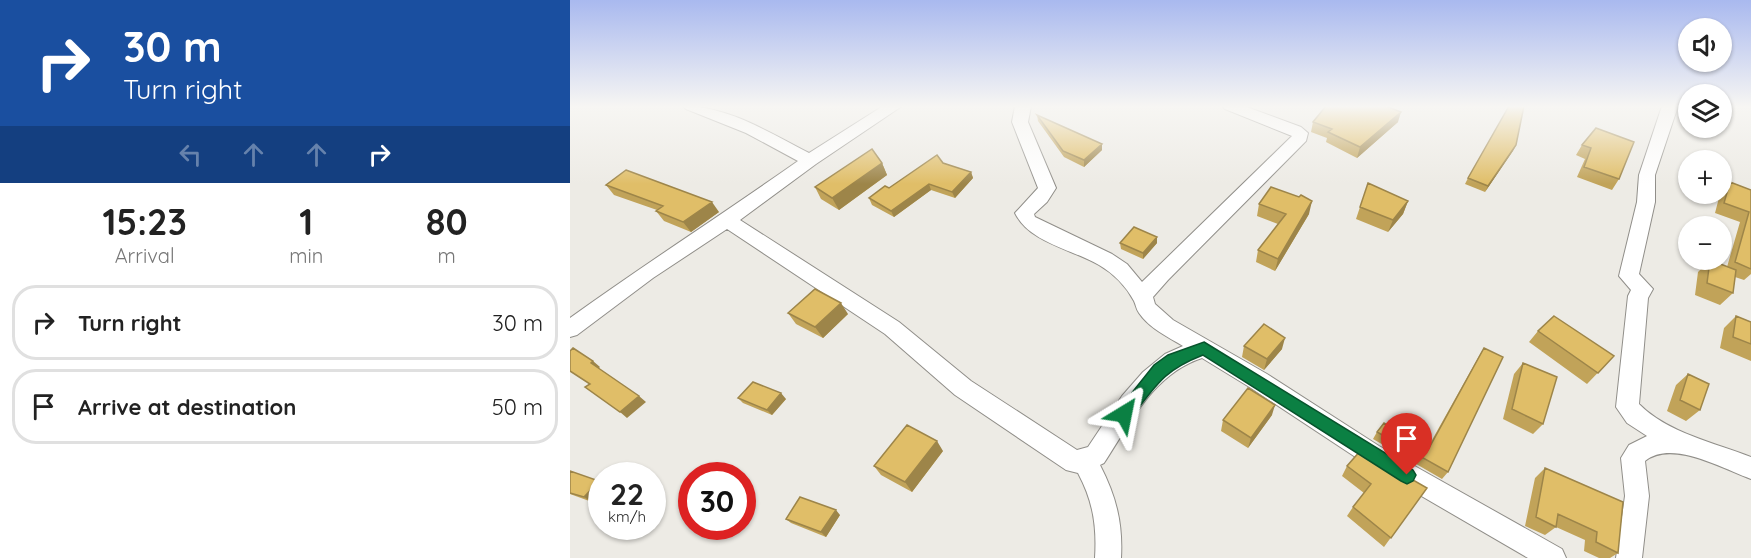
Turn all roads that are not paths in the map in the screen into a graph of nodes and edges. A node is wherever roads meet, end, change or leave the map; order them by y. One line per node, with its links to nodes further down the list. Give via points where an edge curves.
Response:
1 (756, 132): 6 (street)
2 (853, 132): 6 (street)
3 (1024, 132): 8 (street, via 1047,188 1024,216 1040,229 1120,269)
4 (1298, 132): 8 (street, via 1300,136 1268,171 1180,254)
5 (1661, 132): 11 (street, via 1647,176 1646,202 1629,276 1643,289 1638,297 1627,407 1640,420)
6 (810, 160): 7 (street)
7 (727, 220): 9 (street); 12 (street, via 892,328 963,388 1074,462)
8 (1142, 296): 10 (street, via 1151,313 1166,326)
9 (570, 329)
10 (1204, 348): 12 (street, via 1159,370 1096,455); 15 (street, via 1371,454)
11 (1684, 442): 13 (street); 16 (street, via 1652,444 1638,450 1632,458 1637,496)
12 (1085, 461): 14 (street, via 1107,509)
13 (1751, 468)
14 (1108, 558)
15 (1553, 558)
16 (1629, 558)

